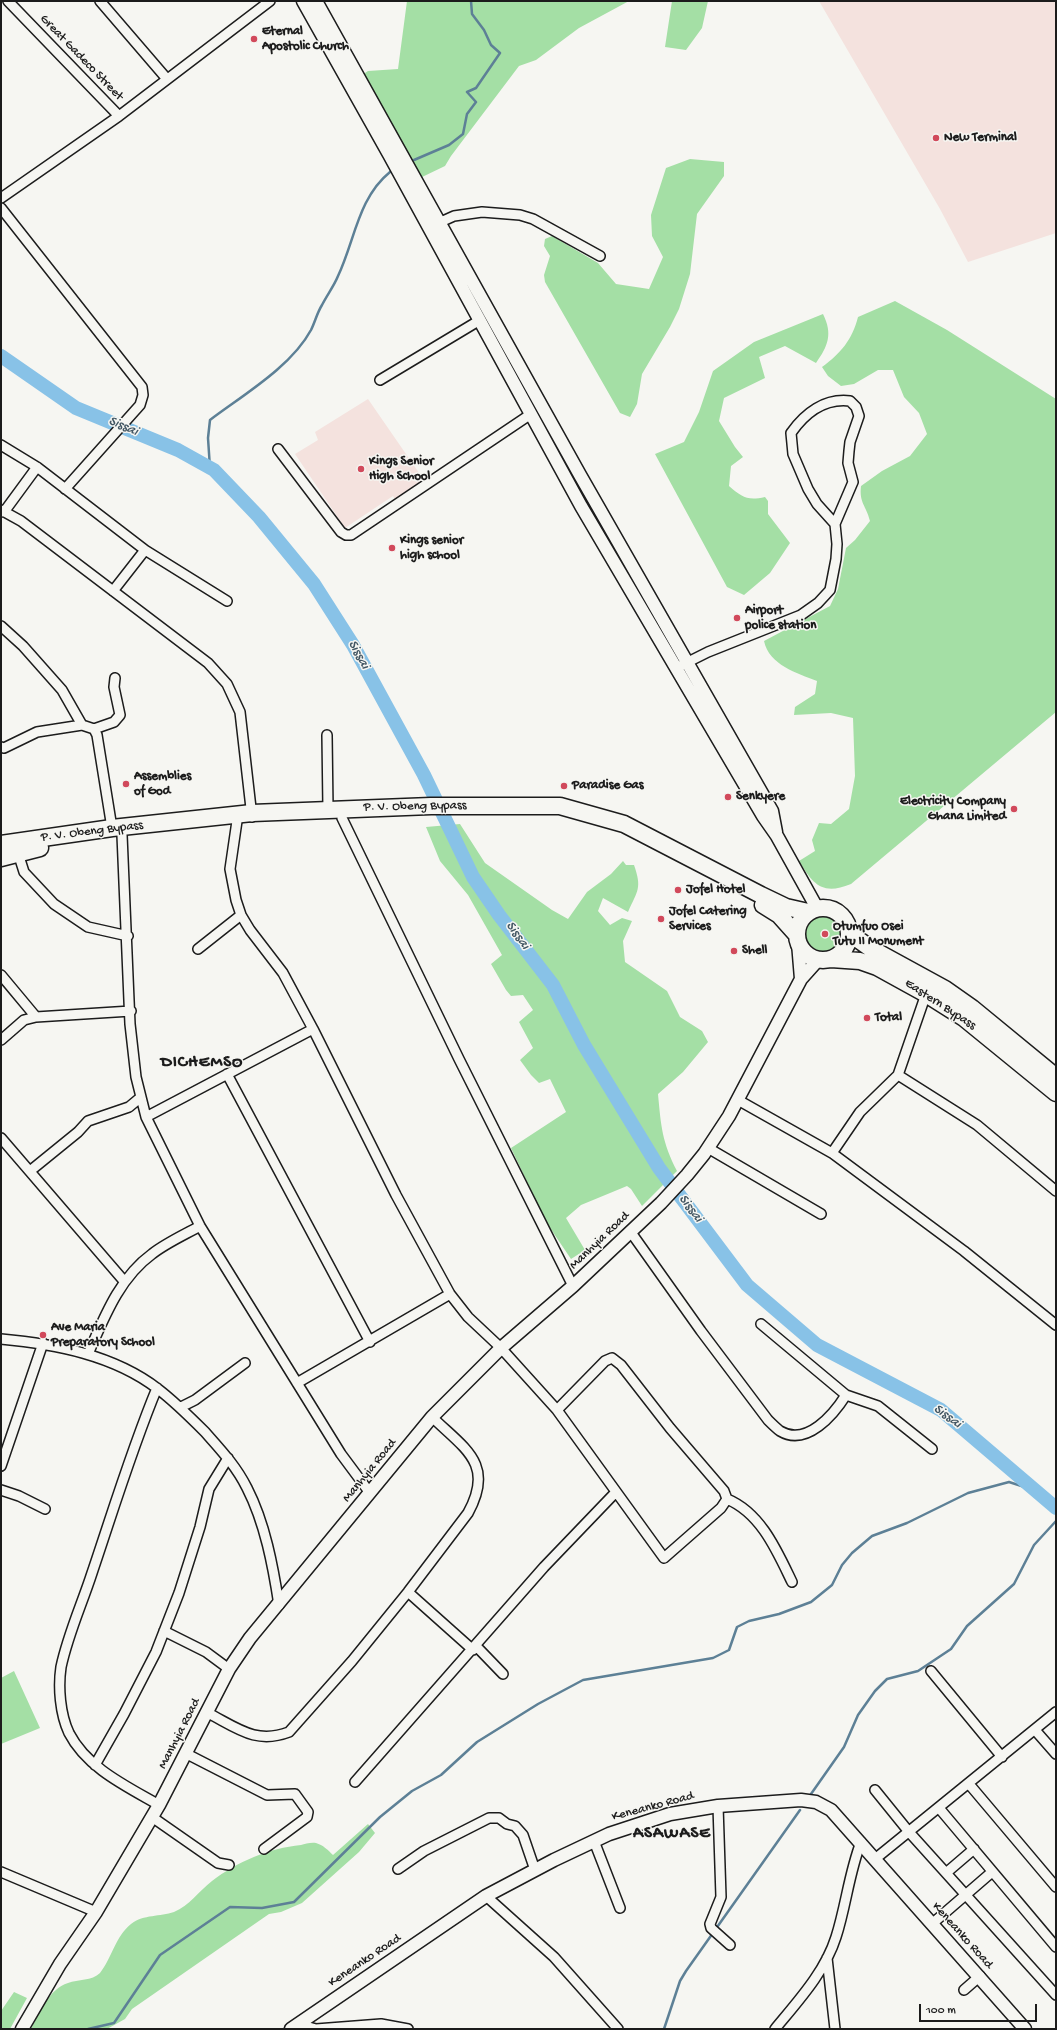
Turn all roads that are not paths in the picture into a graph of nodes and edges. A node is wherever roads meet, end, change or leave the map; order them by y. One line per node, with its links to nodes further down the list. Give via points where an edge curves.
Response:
1 (8, 1): 7 (street, Great Gadeco Street)
2 (100, 1): 6 (street)
3 (270, 1): 6 (street)
4 (303, 1): 8 (street)
5 (316, 1): 8 (street)
6 (167, 79): 7 (street)
7 (119, 116): 10 (street)
8 (395, 153): 9 (street)
9 (405, 170): 12 (street); 13 (street)
10 (1, 198)
11 (1, 208): 21 (street, via 142,387 140,405)
12 (440, 221): 13 (street); 14 (street, via 482,212 520,215); 28 (street)
13 (429, 227): 15 (street)
14 (600, 256)
15 (480, 320): 16 (street); 17 (street)
16 (380, 380)
17 (531, 414): 19 (street, via 351,535 341,532); 28 (street, via 581,506)
18 (1, 445): 20 (street)
19 (278, 449)
20 (37, 467): 21 (street); 22 (street)
21 (65, 489): 24 (street)
22 (2, 511): 25 (street, via 21,522)
23 (835, 524): 23 (street, via 853,482 848,464 849,450 860,416 850,401 839,400 809,412 791,433 793,454 808,489 817,504); 28 (street, via 838,544 834,577 830,590 818,603 802,615)
24 (145, 550): 25 (street); 26 (street)
25 (112, 592): 36 (street, via 208,663 227,684 240,712)
26 (227, 601)
27 (1, 626): 30 (street, via 23,646 62,690)
28 (682, 665): 42 (street, via 762,816 777,836)
29 (115, 678): 31 (street, via 114,687 120,715 114,722)
30 (82, 725): 31 (street); 33 (street, via 37,732 4,748)
31 (94, 729): 38 (street)
32 (327, 735): 34 (street)
33 (1, 747)
34 (328, 809): 35 (highway, P. V. Obeng Bypass); 36 (highway, P. V. Obeng Bypass)
35 (440, 811): 37 (highway, P. V. Obeng Bypass); 42 (highway, P. V. Obeng Bypass, via 560,806 624,824 786,907); 46 (highway, P. V. Obeng Bypass, via 558,814 621,831 767,907 779,915)
36 (247, 818): 37 (highway, P. V. Obeng Bypass); 38 (highway, P. V. Obeng Bypass); 43 (street, via 230,869)
37 (342, 818): 72 (street)
38 (117, 832): 39 (highway, P. V. Obeng Bypass); 40 (highway, P. V. Obeng Bypass); 45 (street)
39 (1, 844)
40 (18, 853): 41 (highway, P. V. Obeng Bypass); 45 (street, via 24,872 54,904 88,927)
41 (1, 858)
42 (812, 910): 44 (highway, via 824,908 836,911 844,919); 46 (highway, via 801,919)
43 (242, 916): 47 (street); 54 (street, via 282,973)
44 (849, 933): 48 (highway, via 847,944 840,954); 58 (highway, Eastern Bypass, via 870,948 945,989)
45 (128, 936): 52 (street)
46 (797, 939): 48 (highway, via 802,951 809,957); 50 (street)
47 (198, 949)
48 (824, 960): 50 (street, Manhyia Road); 51 (highway, Eastern Bypass, via 860,961 877,967)
49 (1, 975): 53 (street)
50 (801, 979): 61 (street, Manhyia Road)
51 (926, 994): 57 (street); 59 (highway, Eastern Bypass, via 964,1018)
52 (130, 1010): 53 (street); 60 (street, via 136,1077)
53 (36, 1017): 55 (street, via 24,1020)
54 (313, 1029): 56 (street); 73 (street, via 396,1195)
55 (1, 1040)
56 (227, 1074): 62 (street); 77 (street)
57 (898, 1075): 65 (street, via 860,1112); 67 (street, via 977,1126)
58 (1056, 1077)
59 (1056, 1093)
60 (141, 1097): 62 (street); 66 (street, via 128,1107 88,1121)
61 (738, 1100): 64 (street, Manhyia Road); 65 (street)
62 (146, 1117): 69 (street)
63 (1, 1138): 66 (street)
64 (708, 1148): 68 (street); 70 (street, Manhyia Road, via 661,1203)
65 (832, 1153): 75 (street, via 964,1251)
66 (30, 1171): 71 (street)
67 (1056, 1191)
68 (821, 1214)
69 (200, 1226): 71 (street, via 151,1254); 82 (street)
70 (630, 1231): 72 (street, Manhyia Road); 84 (street, via 768,1420 781,1431 794,1434 817,1427 831,1415)
71 (124, 1281): 80 (street)
72 (573, 1286): 79 (street, Manhyia Road)
73 (450, 1294): 77 (street); 79 (street, via 468,1317)
74 (761, 1324): 84 (street)
75 (1056, 1325)
76 (1, 1339): 78 (street)
77 (370, 1342): 82 (street)
78 (44, 1343): 80 (street); 90 (street)
79 (501, 1348): 86 (street); 87 (street, Manhyia Road)
80 (88, 1354): 83 (street, via 136,1374)
81 (245, 1363): 85 (street)
82 (297, 1383): 92 (street, via 341,1454)
83 (157, 1388): 85 (street); 110 (street, via 139,1432 69,1636 61,1669 61,1700 68,1732)
84 (846, 1395): 88 (street, via 878,1406)
85 (181, 1408): 89 (street)
86 (557, 1410): 93 (street); 94 (street, via 604,1361 612,1358 621,1365)
87 (432, 1417): 92 (street, Manhyia Road); 97 (street, via 474,1459 478,1469 478,1484 475,1500 468,1513)
88 (932, 1449)
89 (228, 1458): 98 (street, via 247,1487 257,1510); 99 (street, via 210,1489 200,1528)
90 (1, 1466)
91 (1, 1490): 95 (street)
92 (370, 1493): 98 (street, Manhyia Road)
93 (615, 1493): 94 (street, via 664,1558); 100 (street, via 544,1568)
94 (728, 1499): 96 (street, via 738,1503 765,1530)
95 (45, 1509)
96 (792, 1582)
97 (408, 1592): 100 (street); 104 (street, via 289,1732 275,1737 254,1736)
98 (279, 1604): 101 (street, Manhyia Road, via 250,1638)
99 (164, 1631): 101 (street, via 206,1652); 110 (street, via 128,1707)
100 (475, 1648): 103 (street); 111 (street)
101 (229, 1669): 104 (street, Manhyia Road)
102 (931, 1671): 109 (street)
103 (503, 1674)
104 (206, 1712): 107 (street, Manhyia Road)
105 (1056, 1712): 106 (street)
106 (1035, 1730): 108 (street); 109 (street)
107 (186, 1753): 114 (street, Manhyia Road); 121 (street, via 262,1793 291,1794 298,1798 308,1812 307,1817)
108 (1056, 1754)
109 (1002, 1758): 112 (street)
110 (95, 1765): 114 (street, via 111,1778)
111 (355, 1782)
112 (969, 1784): 116 (street); 130 (street)
113 (875, 1790): 118 (street)
114 (159, 1805): 117 (street, Manhyia Road)
115 (718, 1806): 119 (street, Keneanko Road, via 670,1814); 120 (street, Keneanko Road, via 801,1800 816,1802 831,1810); 136 (street, via 721,1897 714,1930)
116 (940, 1808): 118 (street); 122 (street)
117 (152, 1817): 124 (street, via 218,1864); 134 (street, Manhyia Road)
118 (908, 1832): 123 (street); 129 (street)
119 (594, 1841): 126 (street, Keneanko Road); 133 (street)
120 (861, 1842): 123 (street, Keneanko Road); 138 (street, via 854,1860 836,1938)
121 (264, 1849)
122 (974, 1849): 128 (street); 129 (street)
123 (876, 1859): 135 (street, Keneanko Road)
124 (229, 1865)
125 (398, 1869): 126 (street, via 424,1851 489,1818 499,1818 514,1826 523,1835)
126 (535, 1870): 132 (street, Keneanko Road)
127 (1, 1872): 134 (street)
128 (992, 1872): 131 (street); 137 (street)
129 (946, 1873): 131 (street)
130 (1056, 1887)
131 (966, 1895): 135 (street); 141 (street)
132 (486, 1896): 142 (street, Keneanko Road); 145 (street, via 554,1957)
133 (620, 1908)
134 (96, 1912): 143 (street, Manhyia Road, via 60,1964)
135 (933, 1923): 139 (street, Keneanko Road)
136 (730, 1945)
137 (1056, 1947)
138 (827, 1958): 146 (street); 147 (street)
139 (980, 1976): 140 (street); 148 (street, Keneanko Road)
140 (964, 1990)
141 (1056, 1995)
142 (293, 2028): 144 (street, via 316,2029 381,2024)
143 (22, 2029)
144 (408, 2029)
145 (618, 2029)
146 (776, 2029)
147 (835, 2029)
148 (1025, 2029)

